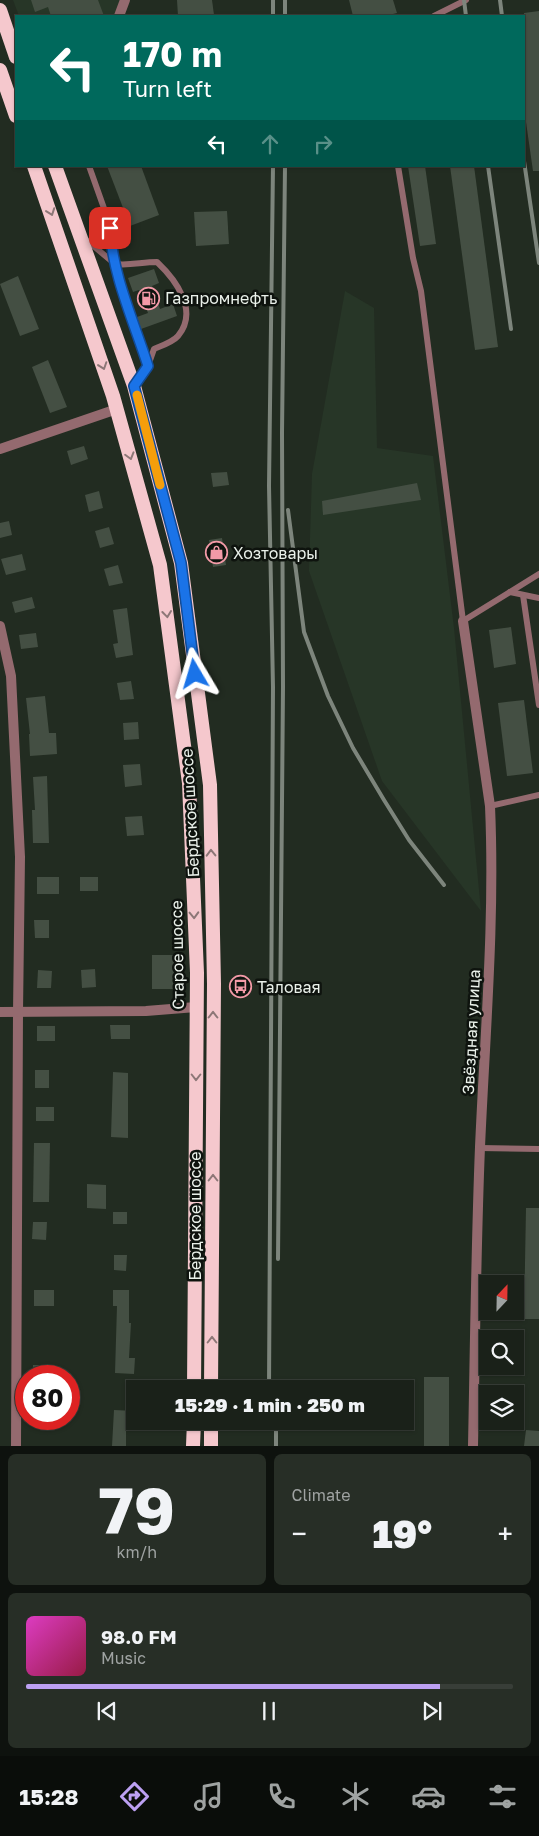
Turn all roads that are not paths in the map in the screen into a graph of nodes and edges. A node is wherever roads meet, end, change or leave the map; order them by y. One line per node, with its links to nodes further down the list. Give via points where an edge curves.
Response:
1 (125, 0): 4 (street)
2 (466, 0): 5 (lane)
3 (0, 10): 6 (highway)
4 (119, 15)
5 (436, 15)
6 (15, 54)
7 (0, 70): 8 (highway)
8 (15, 113)
9 (34, 167): 17 (highway, one-way to 17)
10 (55, 167): 13 (highway, Бердское шоссе)
11 (88, 167): 14 (lane, via 110,228)
12 (398, 167): 23 (lane, via 421,291)
13 (81, 234): 14 (lane); 16 (highway, Бердское шоссе)
14 (115, 264): 15 (lane); 15 (lane, via 127,266 157,262 184,297 186,319 178,337 154,349)
15 (148, 366): 16 (lane)
16 (134, 386): 34 (highway, Бердское шоссе, one-way to 16, via 214,984 210,785 181,563)
17 (117, 409): 18 (street); 28 (highway, Старое шоссе, one-way to 28, via 160,566 189,783)
18 (0, 449)
19 (539, 574): 20 (lane)
20 (510, 592): 21 (lane); 23 (lane)
21 (523, 595): 22 (lane); 25 (lane)
22 (539, 598)
23 (463, 622): 27 (street, Звёздная улица)
24 (0, 626): 30 (street, via 11,676 20,857)
25 (539, 705)
26 (539, 795): 27 (lane)
27 (490, 806): 31 (street, Звёздная улица, via 491,940)
28 (196, 1008): 30 (street); 33 (highway, Старое шоссе, one-way to 33)
29 (0, 1012): 30 (street)
30 (18, 1012): 37 (street)
31 (480, 1148): 32 (lane); 40 (street, Звёздная улица)
32 (539, 1149)
33 (194, 1380)
34 (211, 1380)
35 (194, 1430): 38 (highway)
36 (211, 1430): 39 (highway)
37 (16, 1446)
38 (194, 1446)
39 (211, 1446)
40 (473, 1446)

